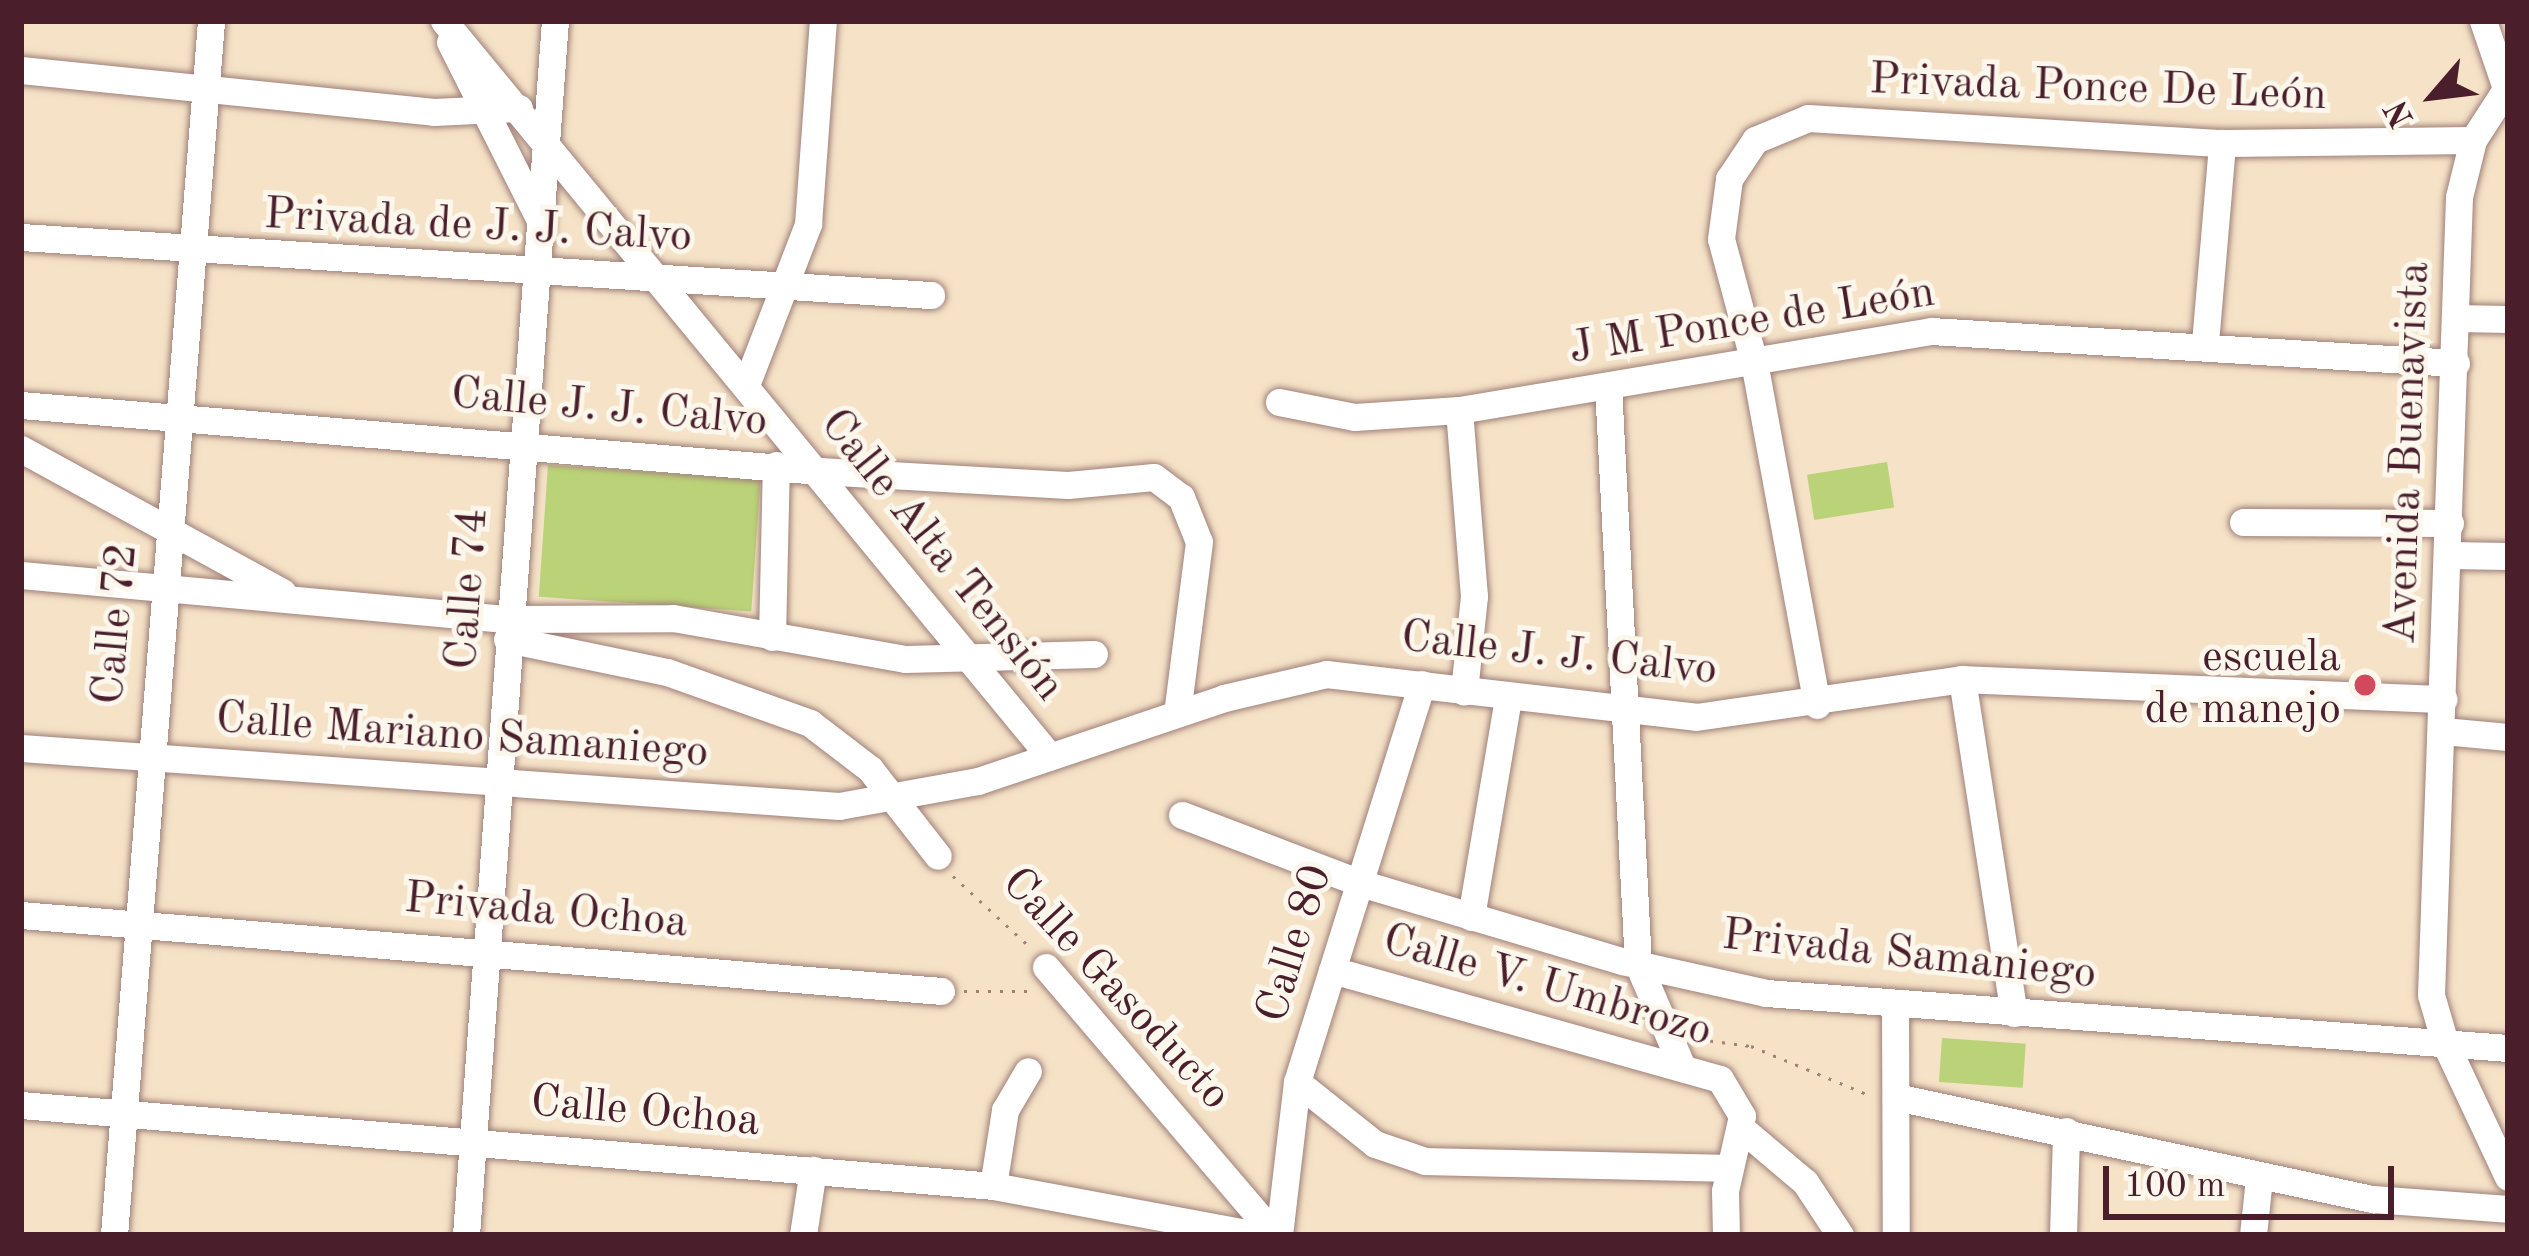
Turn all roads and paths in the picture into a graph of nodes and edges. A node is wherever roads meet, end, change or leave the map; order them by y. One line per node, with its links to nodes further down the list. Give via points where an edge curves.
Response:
1 (212, 21): 8 (street, Calle 72)
2 (442, 21): 9 (street, Calle Alta Tensión); 10 (street)
3 (555, 21): 13 (street, Calle 74)
4 (823, 21): 19 (street, via 810,207)
5 (2483, 21): 7 (street)
6 (21, 70): 8 (street)
7 (2507, 87): 11 (street, Avenida Buenavista)
8 (208, 88): 10 (street); 16 (street, Calle 72)
9 (519, 108): 10 (street); 13 (street, Calle Alta Tensión)
10 (479, 112): 14 (street)
11 (2473, 140): 12 (street, Privada Ponce De León); 22 (street, Avenida Buenavista, via 2459,197)
12 (2222, 143): 23 (street); 24 (street, Privada Ponce De León, via 1808,118 1770,129 1736,164 1721,239)
13 (546, 144): 14 (street, Calle 74); 18 (street, Calle Alta Tensión)
14 (539, 218): 17 (street, Calle 74)
15 (21, 237): 16 (street, Privada de J. J. Calvo)
16 (194, 253): 17 (street, Privada de J. J. Calvo); 31 (street, Calle 72)
17 (536, 276): 18 (street, Privada de J. J. Calvo); 32 (street, Calle 74)
18 (650, 280): 19 (street, Privada de J. J. Calvo); 26 (street, Calle Alta Tensión)
19 (790, 283): 20 (street, Privada de J. J. Calvo); 26 (street)
20 (931, 295)
21 (2504, 310): 22 (street)
22 (2456, 318): 25 (street, Avenida Buenavista)
23 (2205, 343): 24 (street, J M Ponce de León, via 1931,331); 25 (street, J M Ponce de León)
24 (1754, 362): 27 (street, J M Ponce de León); 53 (street)
25 (2456, 363): 38 (street, Avenida Buenavista)
26 (746, 386): 35 (street, Calle Alta Tensión)
27 (1607, 386): 30 (street, J M Ponce de León); 54 (street)
28 (1279, 402): 30 (street, J M Ponce de León, via 1355,417)
29 (21, 405): 31 (street, Calle J. J. Calvo)
30 (1459, 410): 50 (street, via 1474,596)
31 (179, 418): 32 (street, Calle J. J. Calvo); 37 (street, Calle 72)
32 (520, 441): 34 (street, Calle J. J. Calvo); 44 (street, Calle 74)
33 (21, 449): 37 (street)
34 (776, 465): 35 (street, Calle J. J. Calvo); 45 (street)
35 (819, 471): 47 (street, Calle Alta Tensión); 55 (street, Calle J. J. Calvo, via 1068,485 1145,476 1181,497 1200,559 1176,676)
36 (2243, 522): 38 (street)
37 (167, 523): 42 (street, Calle 72); 43 (street)
38 (2450, 524): 39 (street, Avenida Buenavista)
39 (2449, 555): 40 (street); 52 (street, Avenida Buenavista)
40 (2508, 556)
41 (21, 575): 42 (street)
42 (162, 584): 43 (street); 59 (street, Calle 72)
43 (286, 594): 44 (street)
44 (508, 629): 45 (street, via 628,614); 61 (street, Calle 74); 62 (street, Calle Gasoducto, via 784,712 832,736)
45 (772, 637): 47 (street, via 905,658)
46 (1094, 653): 47 (street)
47 (968, 659): 60 (street, Calle Alta Tensión)
48 (1962, 680): 52 (street, Calle J. J. Calvo); 53 (street, Calle J. J. Calvo); 76 (street)
49 (1422, 684): 50 (street, Calle J. J. Calvo); 55 (street, Calle J. J. Calvo, via 1326,674); 65 (street, Calle 80)
50 (1464, 691): 51 (street, Calle J. J. Calvo)
51 (1508, 698): 54 (street, Calle J. J. Calvo); 67 (street)
52 (2444, 699): 56 (street, Avenida Buenavista)
53 (1816, 705): 54 (street, Calle J. J. Calvo, via 1729,717)
54 (1621, 712): 70 (street)
55 (1177, 713): 60 (street, Calle J. J. Calvo)
56 (2443, 731): 57 (street); 77 (street, Avenida Buenavista, via 2432,995)
57 (2508, 737)
58 (21, 748): 59 (street, Calle Mariano Samaniego)
59 (148, 756): 61 (street, Calle Mariano Samaniego); 68 (street, Calle 72)
60 (1050, 757): 62 (street, Calle J. J. Calvo)
61 (500, 780): 62 (street, Calle Mariano Samaniego, via 823,806); 69 (street, Calle 74)
62 (897, 799): 64 (street, Calle Gasoducto)
63 (1183, 815): 65 (street, Privada Samaniego)
64 (938, 856): 71 (path, Calle Gasoducto)
65 (1360, 883): 67 (street, Privada Samaniego); 72 (street, Calle 80)
66 (21, 915): 68 (street, Privada Ochoa)
67 (1471, 916): 70 (street, Privada Samaniego)
68 (136, 922): 69 (street, Privada Ochoa); 84 (street, Calle 72)
69 (486, 948): 73 (street, Privada Ochoa); 87 (street, Calle 74)
70 (1638, 964): 75 (street, Privada Samaniego, via 1766,993); 79 (street)
71 (1046, 967): 74 (street, Calle Gasoducto)
72 (1332, 970): 79 (street, Calle V. Umbrozo); 81 (street, Calle 80)
73 (941, 991): 74 (path)
74 (1064, 991): 98 (street, Calle Gasoducto)
75 (1895, 1004): 76 (street, Privada Samaniego); 82 (street)
76 (2014, 1012): 77 (street, Privada Samaniego)
77 (2445, 1043): 78 (street, Privada Samaniego); 90 (street, Avenida Buenavista)
78 (2508, 1048)
79 (1676, 1053): 82 (path, via 1736,1041 1855,1093); 85 (street, Calle V. Umbrozo, via 1730,1089)
80 (1028, 1071): 92 (street, via 1005,1110)
81 (1297, 1082): 88 (street, via 1375,1144 1425,1161); 98 (street, Calle 80)
82 (1896, 1097): 86 (street); 101 (street)
83 (21, 1106): 84 (street, Calle Ochoa)
84 (121, 1112): 87 (street, Calle Ochoa); 94 (street, Calle 72)
85 (1741, 1128): 88 (street); 100 (street, via 1805,1181)
86 (2066, 1131): 91 (street); 102 (street)
87 (474, 1140): 89 (street, Calle Ochoa); 95 (street, Calle 74)
88 (1729, 1168): 99 (street)
89 (813, 1170): 92 (street, Calle Ochoa); 96 (street)
90 (2508, 1177)
91 (2259, 1178): 93 (street, via 2427,1209); 103 (street)
92 (993, 1186): 97 (street, Calle Ochoa)
93 (2508, 1209)
94 (114, 1235)
95 (466, 1235)
96 (803, 1235)
97 (1257, 1235)
98 (1277, 1235)
99 (1726, 1235)
100 (1840, 1235)
101 (1896, 1235)
102 (2063, 1235)
103 (2253, 1235)

